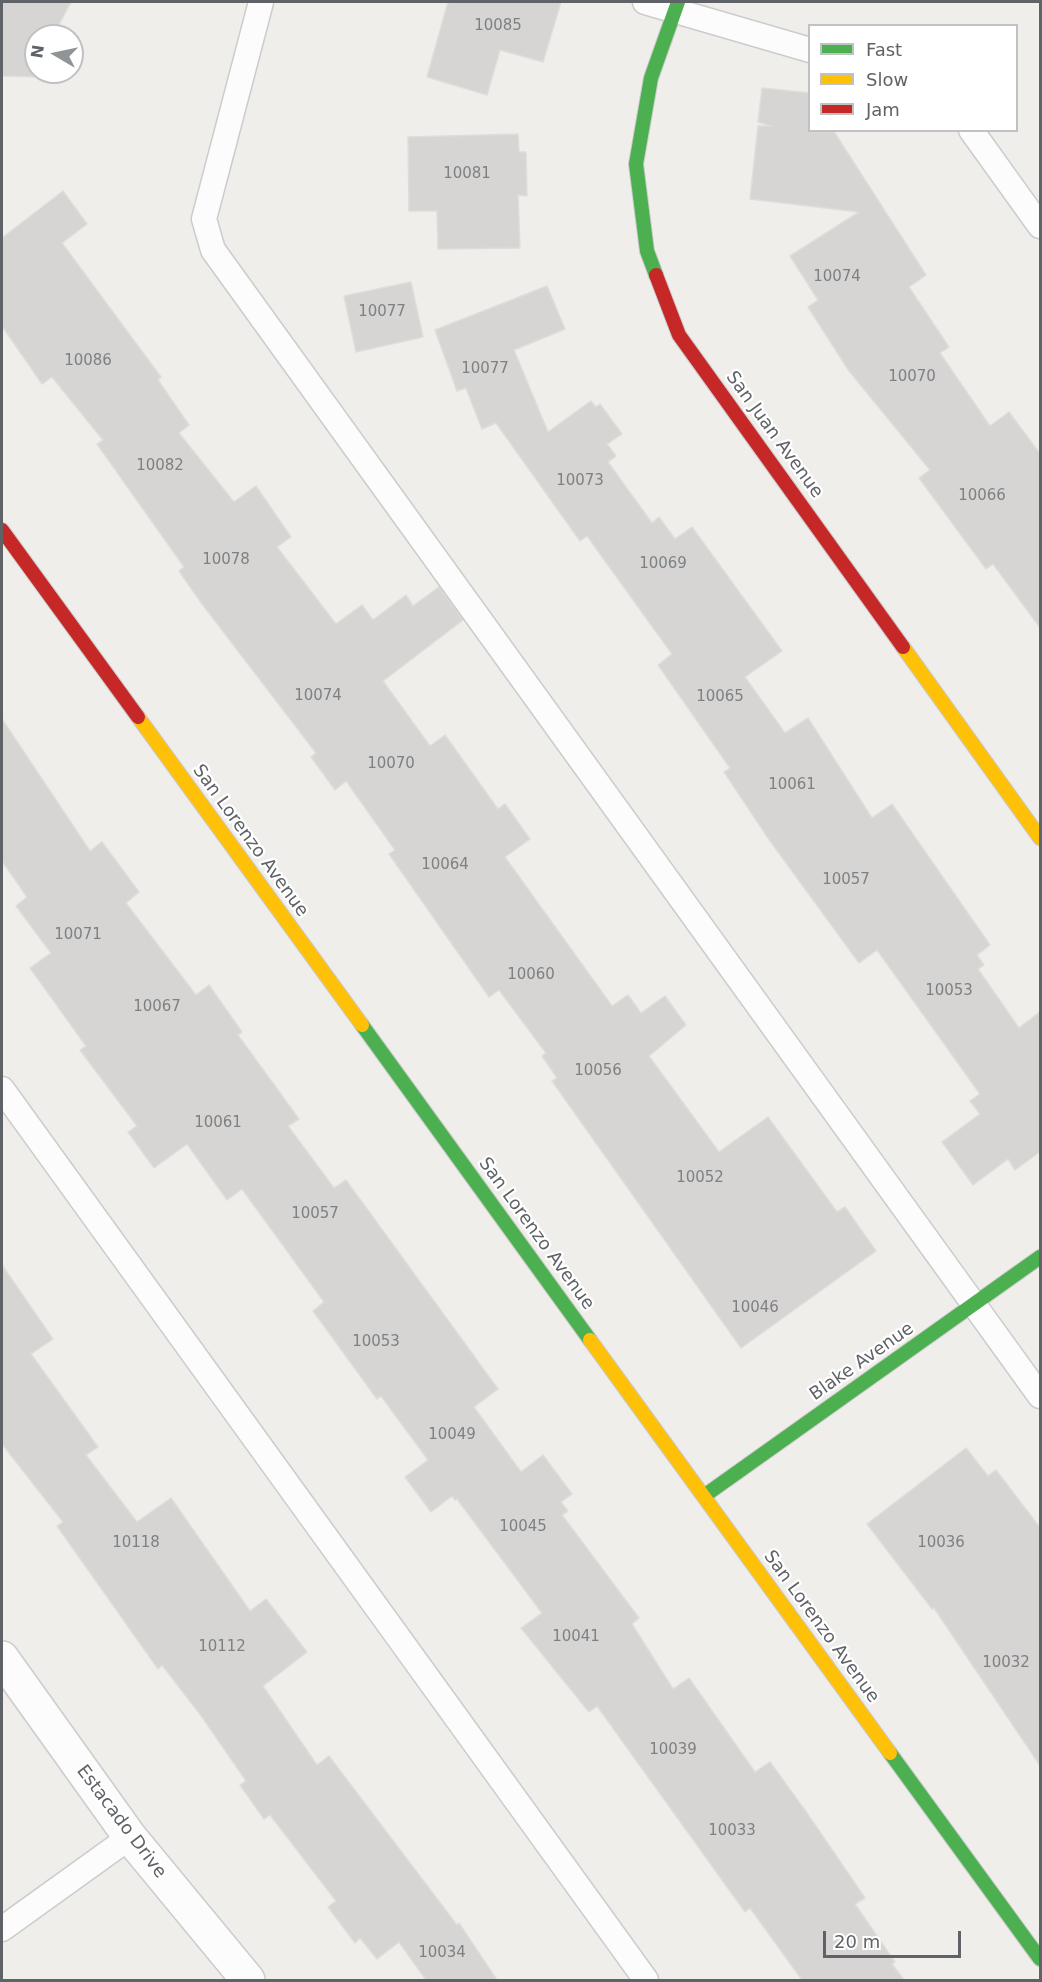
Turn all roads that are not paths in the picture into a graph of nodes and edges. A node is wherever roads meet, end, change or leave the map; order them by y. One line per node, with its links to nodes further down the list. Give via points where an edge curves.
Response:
1 (261, 2): 11 (lane, via 204,219 213,250)
2 (645, 2): 3 (lane)
3 (677, 6): 4 (lane); 8 (street, San Juan Avenue, via 651,78 636,165 647,251 679,334)
4 (808, 49)
5 (972, 132): 6 (lane)
6 (1041, 226)
7 (2, 530): 13 (street, San Lorenzo Avenue)
8 (1041, 838)
9 (2, 1089): 19 (lane)
10 (1041, 1257): 11 (street, Blake Avenue)
11 (974, 1305): 12 (lane); 13 (street, Blake Avenue)
12 (1041, 1396)
13 (704, 1496): 17 (street, San Lorenzo Avenue)
14 (2, 1659): 15 (street, Estacado Drive)
15 (130, 1837): 16 (lane); 18 (street, Estacado Drive)
16 (2, 1929)
17 (1041, 1959)
18 (248, 1980)
19 (646, 1980)

